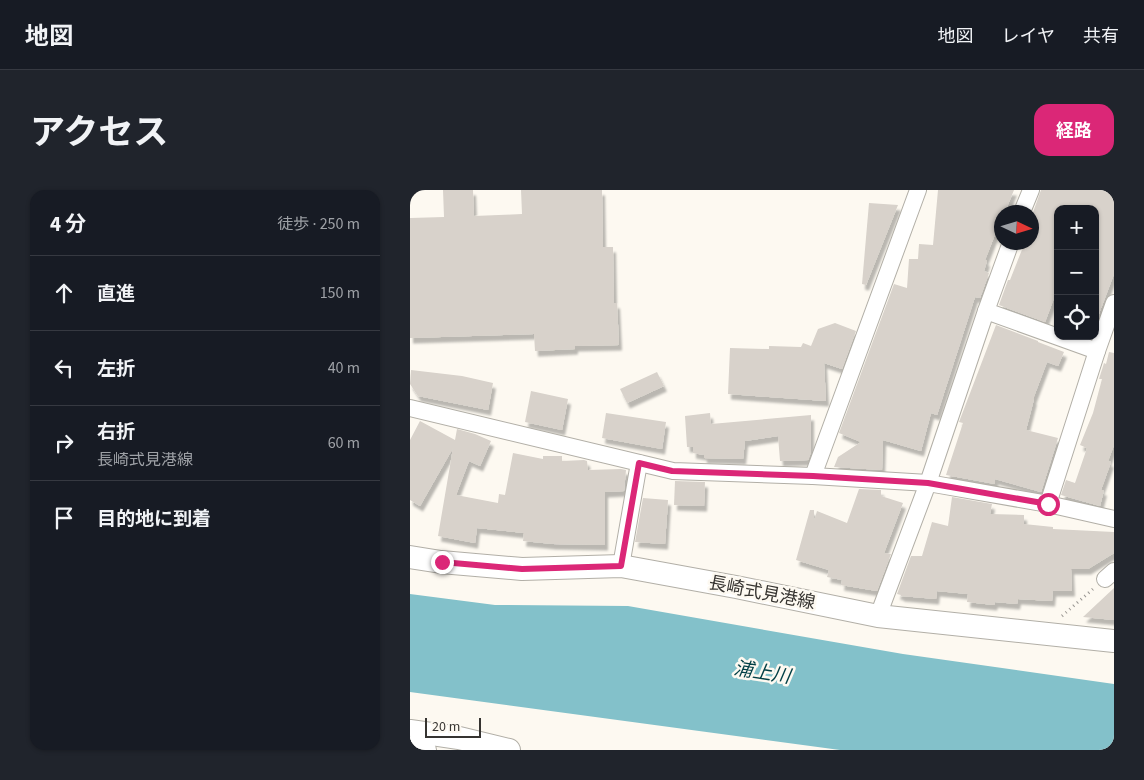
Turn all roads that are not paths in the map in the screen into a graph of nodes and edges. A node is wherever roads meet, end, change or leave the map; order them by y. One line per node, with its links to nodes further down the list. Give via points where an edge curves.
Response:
1 (918, 190): 10 (street)
2 (1031, 190): 3 (street)
3 (1025, 205)
4 (1008, 250): 6 (street)
5 (1114, 303): 7 (street)
6 (986, 311): 7 (street); 11 (street)
7 (1096, 352): 12 (street)
8 (410, 408): 9 (street)
9 (639, 463): 10 (street, via 672,471); 15 (street)
10 (813, 476): 11 (street)
11 (928, 483): 12 (street); 16 (street)
12 (1048, 504): 13 (street)
13 (1114, 519)
14 (410, 557): 15 (main road, 長崎式見港線, via 522,569)
15 (621, 566): 16 (main road, 長崎式見港線)
16 (878, 616): 17 (main road, 長崎式見港線)
17 (1114, 641)
18 (410, 731): 21 (main road)
19 (410, 748): 20 (main road)
20 (425, 750)
21 (509, 750)

